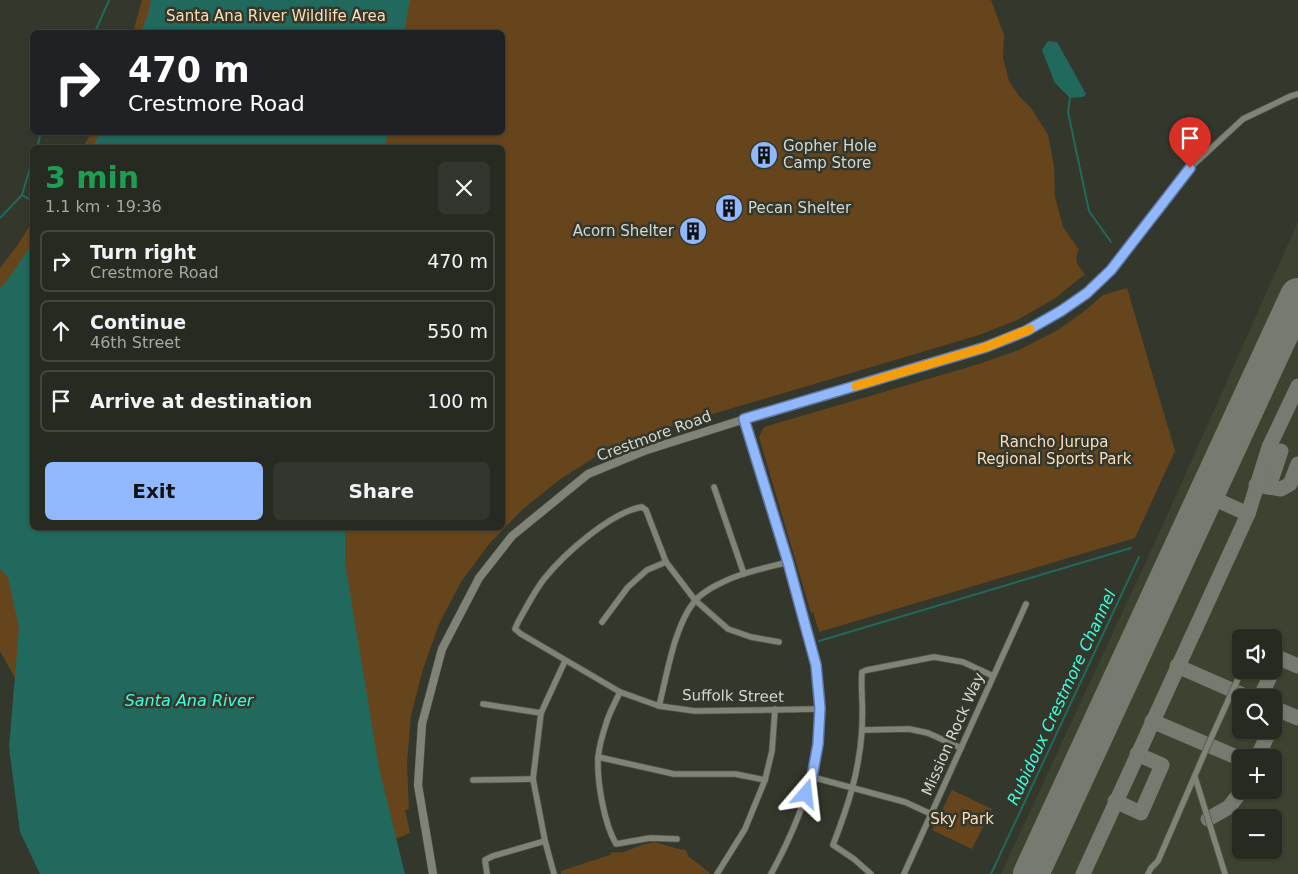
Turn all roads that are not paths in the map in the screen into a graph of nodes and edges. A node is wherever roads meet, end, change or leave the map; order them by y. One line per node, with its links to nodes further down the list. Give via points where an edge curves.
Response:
1 (1298, 94): 2 (street, via 1243,120 1190,168)
2 (1139, 235): 3 (street, Crestmore Road, via 1111,270 1087,293 1026,331 986,347)
3 (744, 419): 6 (street); 33 (street, Crestmore Road, via 644,451 588,474 512,536 479,578 442,649 422,724 418,785)
4 (714, 487): 7 (street)
5 (666, 562): 8 (street); 10 (street, via 647,570 628,587); 12 (street, Suffolk Street, via 642,506 616,516 575,546 544,580 515,629)
6 (788, 562): 7 (street); 18 (street, via 816,665)
7 (744, 574): 8 (street, via 717,584)
8 (695, 600): 11 (street, via 728,629); 17 (street, via 678,633)
9 (1026, 604): 13 (street, Mission Rock Way)
10 (602, 622)
11 (779, 642)
12 (565, 661): 15 (street, Suffolk Street); 20 (street)
13 (993, 676): 21 (street, via 964,662 934,657 862,672); 22 (street, Mission Rock Way)
14 (1238, 679): 25 (street)
15 (620, 692): 17 (street, Suffolk Street); 23 (street, via 606,724)
16 (483, 704): 20 (street)
17 (659, 706): 19 (street, Suffolk Street, via 695,711)
18 (820, 708): 19 (street, Suffolk Street); 24 (street)
19 (774, 709): 28 (street, via 772,751)
20 (541, 713): 26 (street)
21 (862, 730): 22 (street, via 909,729 928,733); 29 (street)
22 (961, 748): 30 (street, Mission Rock Way)
23 (598, 757): 28 (street, via 674,774 735,774); 31 (street, via 604,811 616,844 650,838)
24 (812, 777): 29 (street); 37 (street, via 794,828)
25 (1195, 777): 40 (street, via 1158,861); 41 (street)
26 (533, 779): 27 (street); 32 (street)
27 (473, 780)
28 (764, 780): 36 (street, via 744,829)
29 (853, 788): 30 (street, via 905,802); 38 (street, via 833,845)
30 (931, 814): 39 (street, Mission Rock Way)
31 (677, 839)
32 (545, 841): 34 (street, via 485,860); 35 (street)
33 (433, 874)
34 (487, 874)
35 (554, 874)
36 (717, 874)
37 (770, 874)
38 (871, 874)
39 (904, 874)
40 (1148, 874)
41 (1225, 874)

